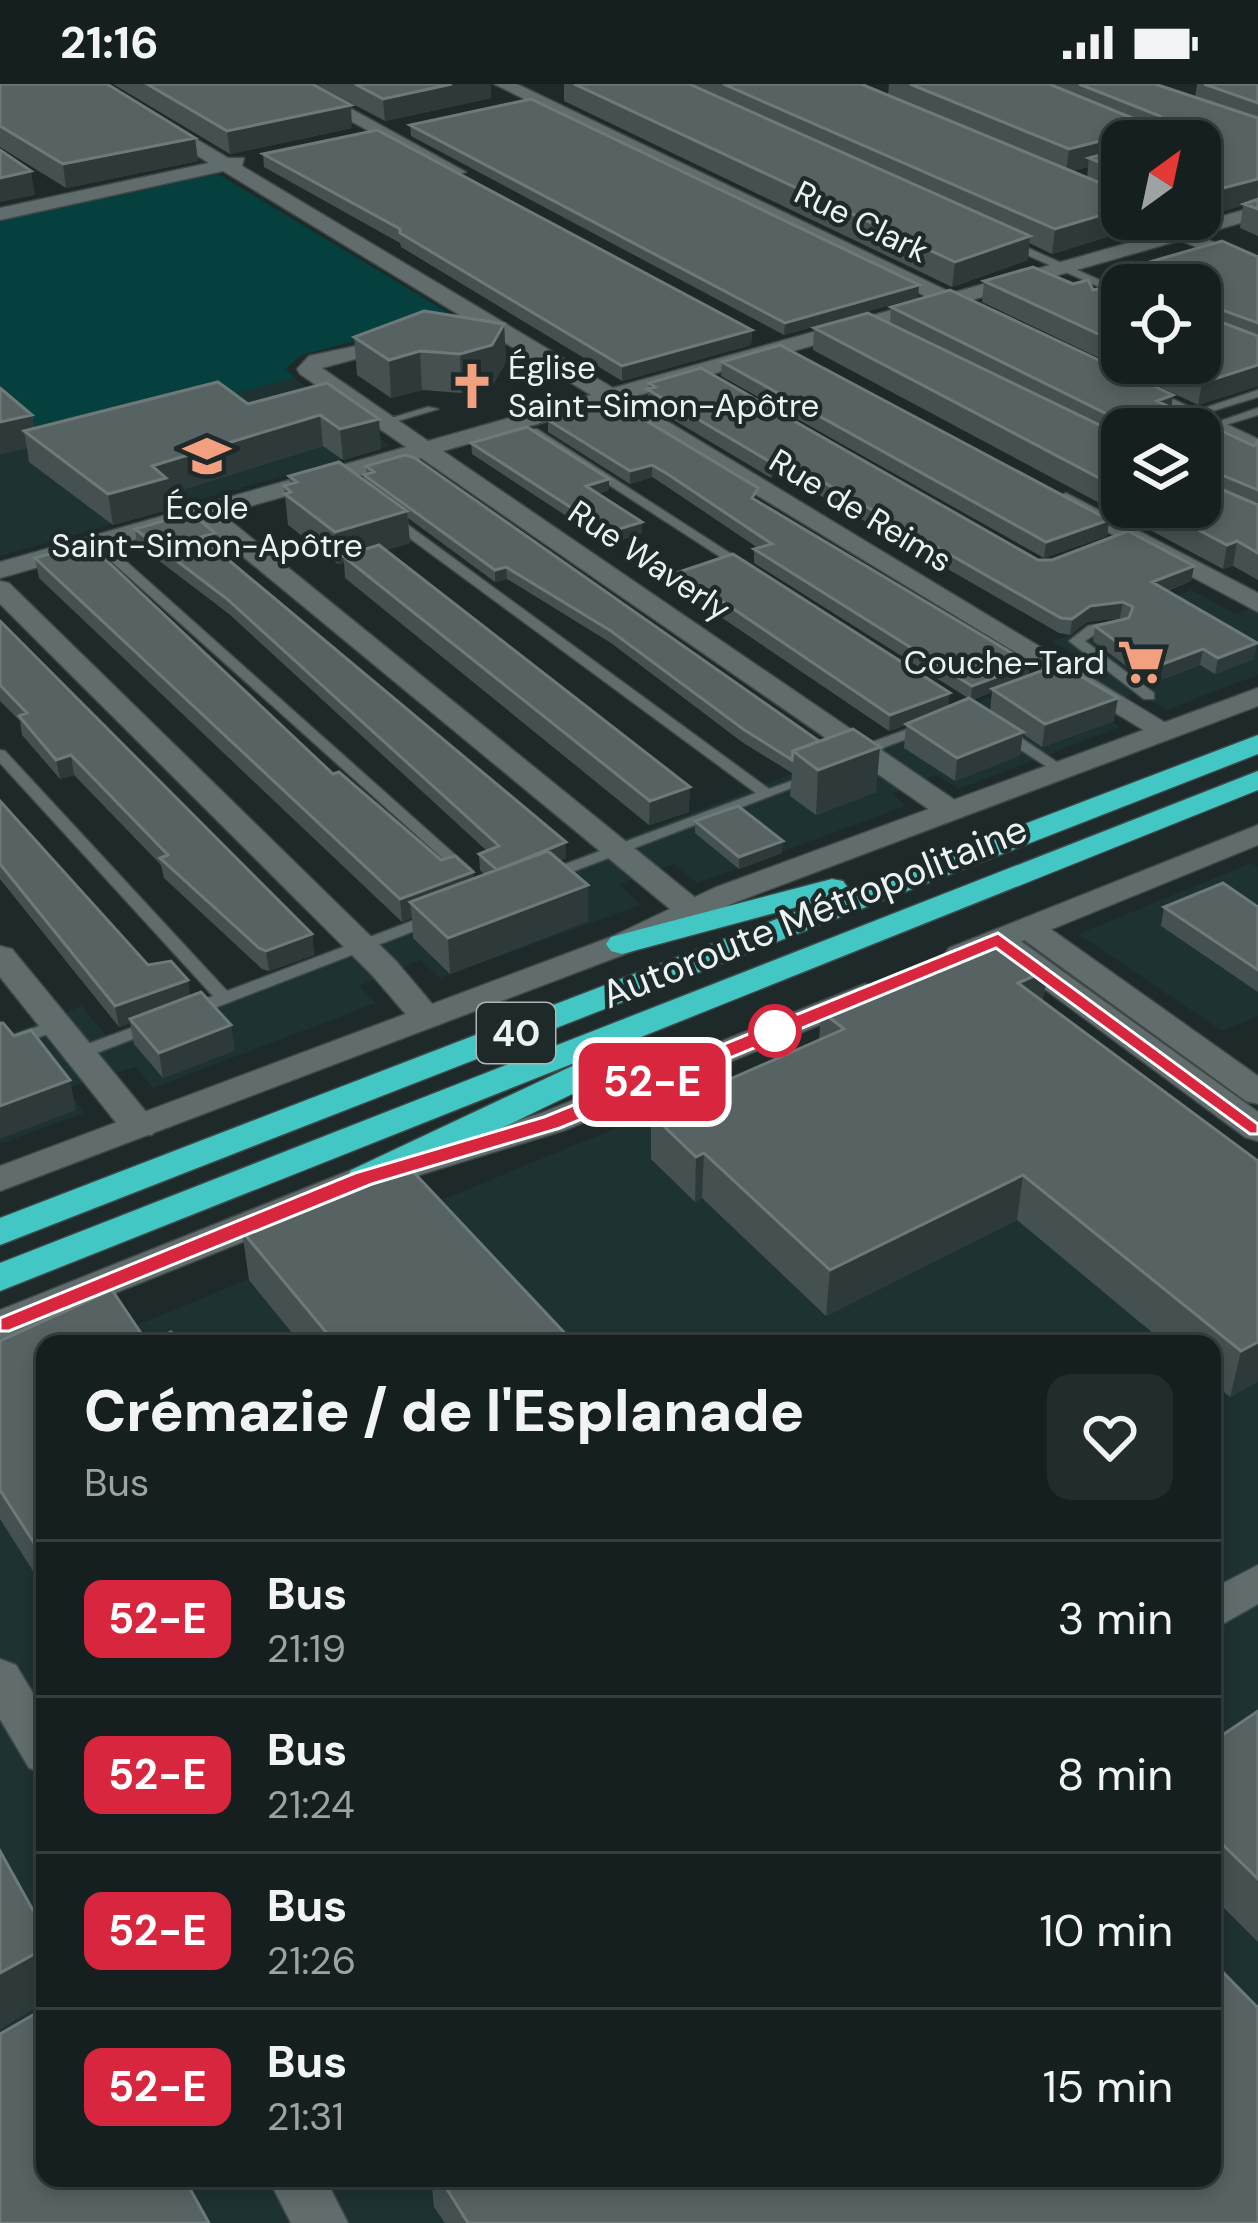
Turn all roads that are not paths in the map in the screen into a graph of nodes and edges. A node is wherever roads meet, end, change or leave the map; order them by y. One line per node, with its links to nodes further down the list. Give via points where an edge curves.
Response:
1 (92, 84): 11 (street, Rue de Reims)
2 (293, 84): 8 (street)
3 (503, 84): 5 (street, Rue Clark)
4 (566, 92): 5 (street)
5 (534, 99): 6 (street); 28 (street, Rue Clark)
6 (499, 106)
7 (415, 124): 8 (street)
8 (382, 132): 9 (street); 13 (street)
9 (350, 138)
10 (266, 156): 11 (street)
11 (226, 165): 14 (street); 37 (street, Rue de Reims, via 470,322)
12 (33, 180): 14 (street)
13 (477, 183)
14 (63, 200): 16 (street)
15 (1258, 212): 17 (street)
16 (0, 214)
17 (1221, 221)
18 (987, 233): 23 (lane)
19 (1221, 239): 22 (street)
20 (1153, 240): 23 (street)
21 (1208, 240): 24 (street)
22 (1258, 251)
23 (1064, 268): 25 (lane); 28 (street)
24 (1258, 268)
25 (1094, 281): 26 (lane); 27 (lane)
26 (1101, 285)
27 (1077, 286)
28 (950, 300): 29 (street, Rue Clark); 32 (street)
29 (974, 311)
30 (749, 330): 32 (street)
31 (413, 336): 42 (street, Rue Waverly, via 308,369)
32 (782, 347): 33 (street); 37 (street)
33 (821, 368)
34 (1126, 384): 38 (street)
35 (1258, 393): 39 (lane)
36 (401, 396): 42 (lane, via 429,411)
37 (608, 397): 43 (street); 62 (street, Rue de Reims, via 1061,676)
38 (1175, 408)
39 (1221, 411)
40 (1258, 411): 41 (lane)
41 (1221, 417)
42 (385, 422): 46 (street, Rue Waverly)
43 (519, 422): 46 (street); 54 (lane)
44 (1221, 430): 45 (street)
45 (1258, 448)
46 (423, 449): 49 (street); 64 (street, Rue Waverly)
47 (1050, 491): 50 (street)
48 (376, 507): 68 (lane)
49 (204, 512): 51 (street); 72 (street)
50 (1133, 536): 52 (lane); 56 (street)
51 (98, 542): 53 (street); 73 (lane)
52 (1106, 545)
53 (0, 570)
54 (753, 572)
55 (0, 589): 80 (street)
56 (1258, 604)
57 (1121, 626): 58 (lane, via 1093,629 1076,641)
58 (1149, 695)
59 (1258, 696): 62 (street)
60 (951, 718): 64 (lane)
61 (988, 723): 66 (lane)
62 (1165, 731): 66 (street)
63 (1258, 744): 70 (highway, Autoroute Métropolitaine / 40)
64 (868, 753): 68 (lane); 69 (street, Rue Waverly)
65 (0, 754): 84 (lane)
66 (1060, 769): 69 (street)
67 (1258, 780): 76 (highway, Autoroute Métropolitaine / 40)
68 (767, 794): 72 (lane)
69 (951, 811): 75 (street)
70 (1032, 833): 79 (highway); 94 (highway, Autoroute Métropolitaine / 40)
71 (1255, 838): 78 (street)
72 (617, 850): 74 (lane); 75 (street)
73 (476, 880)
74 (534, 881)
75 (692, 911): 79 (street)
76 (929, 911): 93 (highway); 95 (highway, Autoroute Métropolitaine / 40)
77 (451, 912): 80 (lane)
78 (1012, 933): 82 (street); 89 (street); 91 (street)
79 (622, 944): 85 (street)
80 (362, 946): 84 (lane); 85 (street)
81 (0, 956): 86 (street)
82 (932, 966)
83 (889, 984): 93 (street, via 552,1122)
84 (224, 998): 88 (lane)
85 (427, 1018): 90 (street)
86 (56, 1025): 87 (lane); 88 (street)
87 (0, 1046)
88 (80, 1053): 90 (street)
89 (1258, 1093)
90 (139, 1127): 92 (street)
91 (1258, 1129)
92 (0, 1179)
93 (364, 1179): 96 (street)
94 (0, 1232)
95 (0, 1278)
96 (0, 1325)
97 (1258, 1582): 98 (street)
98 (1221, 1606)
99 (0, 1678): 100 (street)
100 (36, 1739)

